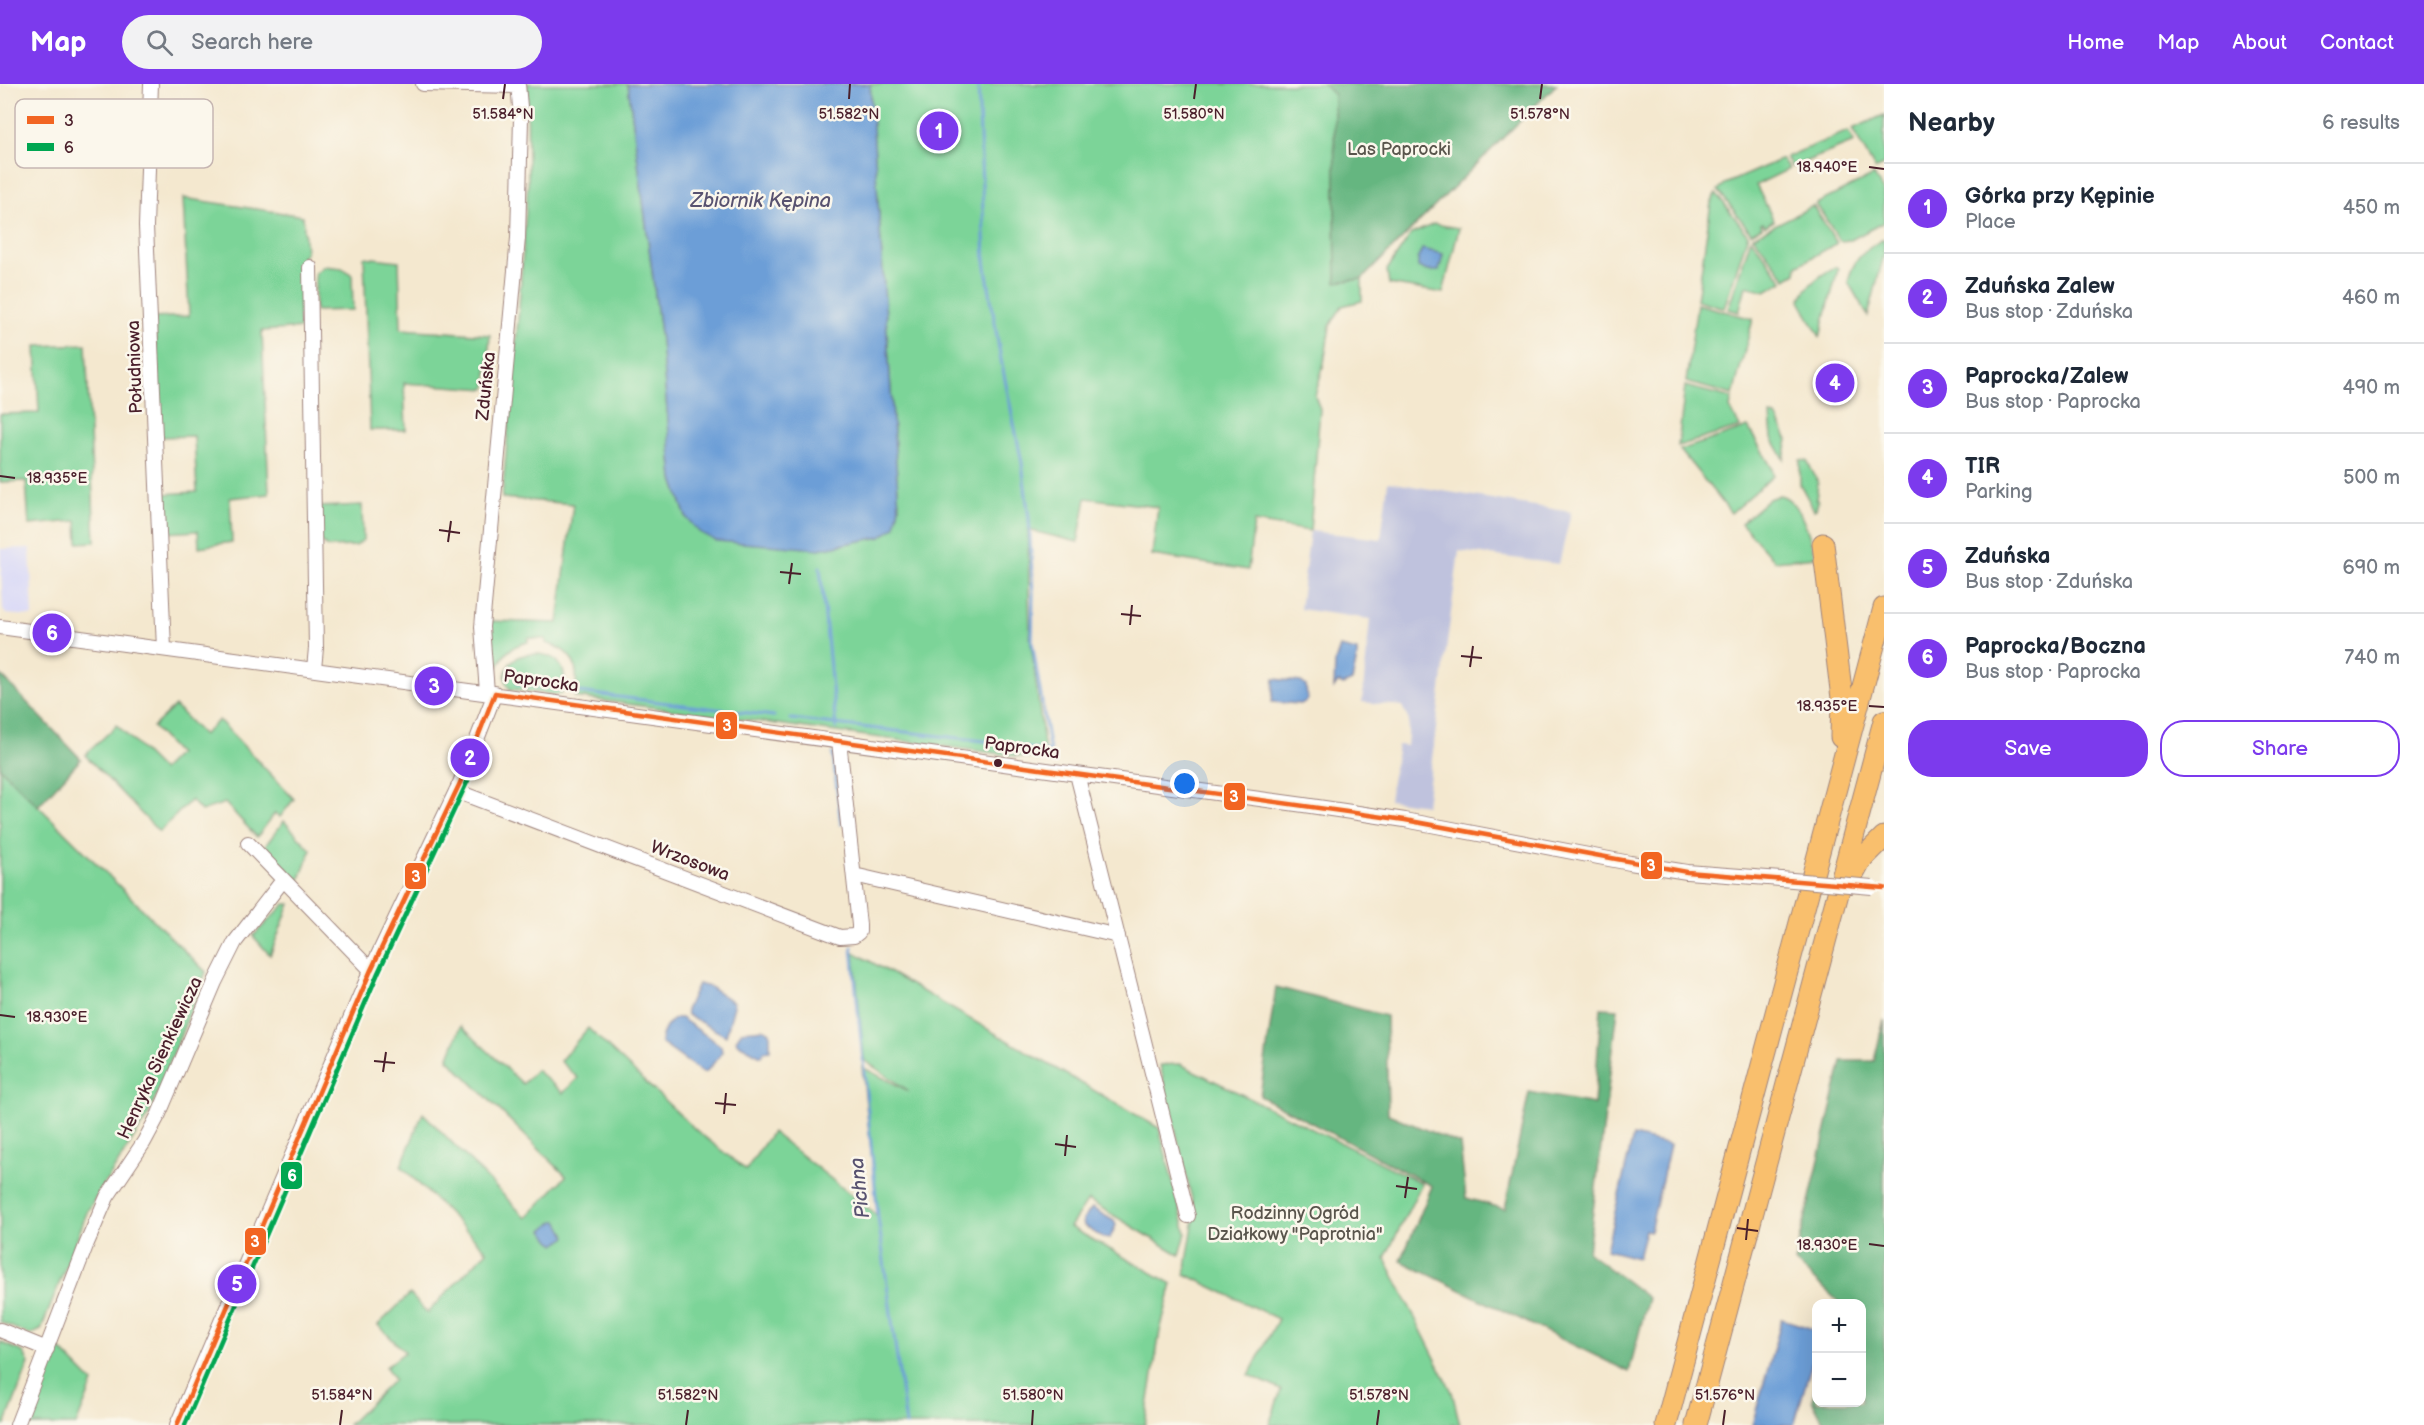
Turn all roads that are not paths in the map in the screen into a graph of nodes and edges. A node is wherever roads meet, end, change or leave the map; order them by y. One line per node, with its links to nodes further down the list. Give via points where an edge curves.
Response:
1 (151, 84): 4 (street, Południowa)
2 (423, 84): 3 (street)
3 (518, 85): 12 (street, Zduńska, via 518,238 483,617)
4 (150, 99)
5 (148, 168): 10 (street, Południowa, via 146,226)
6 (310, 267): 11 (street, via 316,510)
7 (1823, 544): 16 (highway, via 1842,698)
8 (1884, 608): 16 (highway)
9 (0, 627): 10 (street, Paprocka)
10 (164, 649): 11 (street, Paprocka)
11 (314, 669): 12 (street, Paprocka)
12 (491, 692): 14 (street, Paprocka); 17 (street, Zduńska, via 483,728)
13 (1884, 721): 23 (highway)
14 (839, 741): 15 (street, Paprocka); 20 (street, Wrzosowa)
15 (1077, 774): 22 (street, Paprocka, bridge, via 1405,820 1688,872); 24 (street)
16 (1839, 776): 31 (highway)
17 (456, 791): 20 (street, Wrzosowa, via 840,937 859,932); 25 (street, Zduńska)
18 (1884, 837): 23 (highway, via 1860,861)
19 (248, 843): 21 (street)
20 (854, 876): 24 (street)
21 (283, 880): 25 (street); 28 (street, Henryka Sienkiewicza, via 235,942 159,1114 107,1197)
22 (1878, 887)
23 (1833, 913): 32 (highway)
24 (1118, 936): 26 (street)
25 (371, 970): 30 (street, Zduńska)
26 (1188, 1216)
27 (0, 1329): 28 (street)
28 (47, 1349): 29 (street, Henryka Sienkiewicza)
29 (17, 1425)
30 (177, 1425)
31 (1666, 1425)
32 (1696, 1425)

